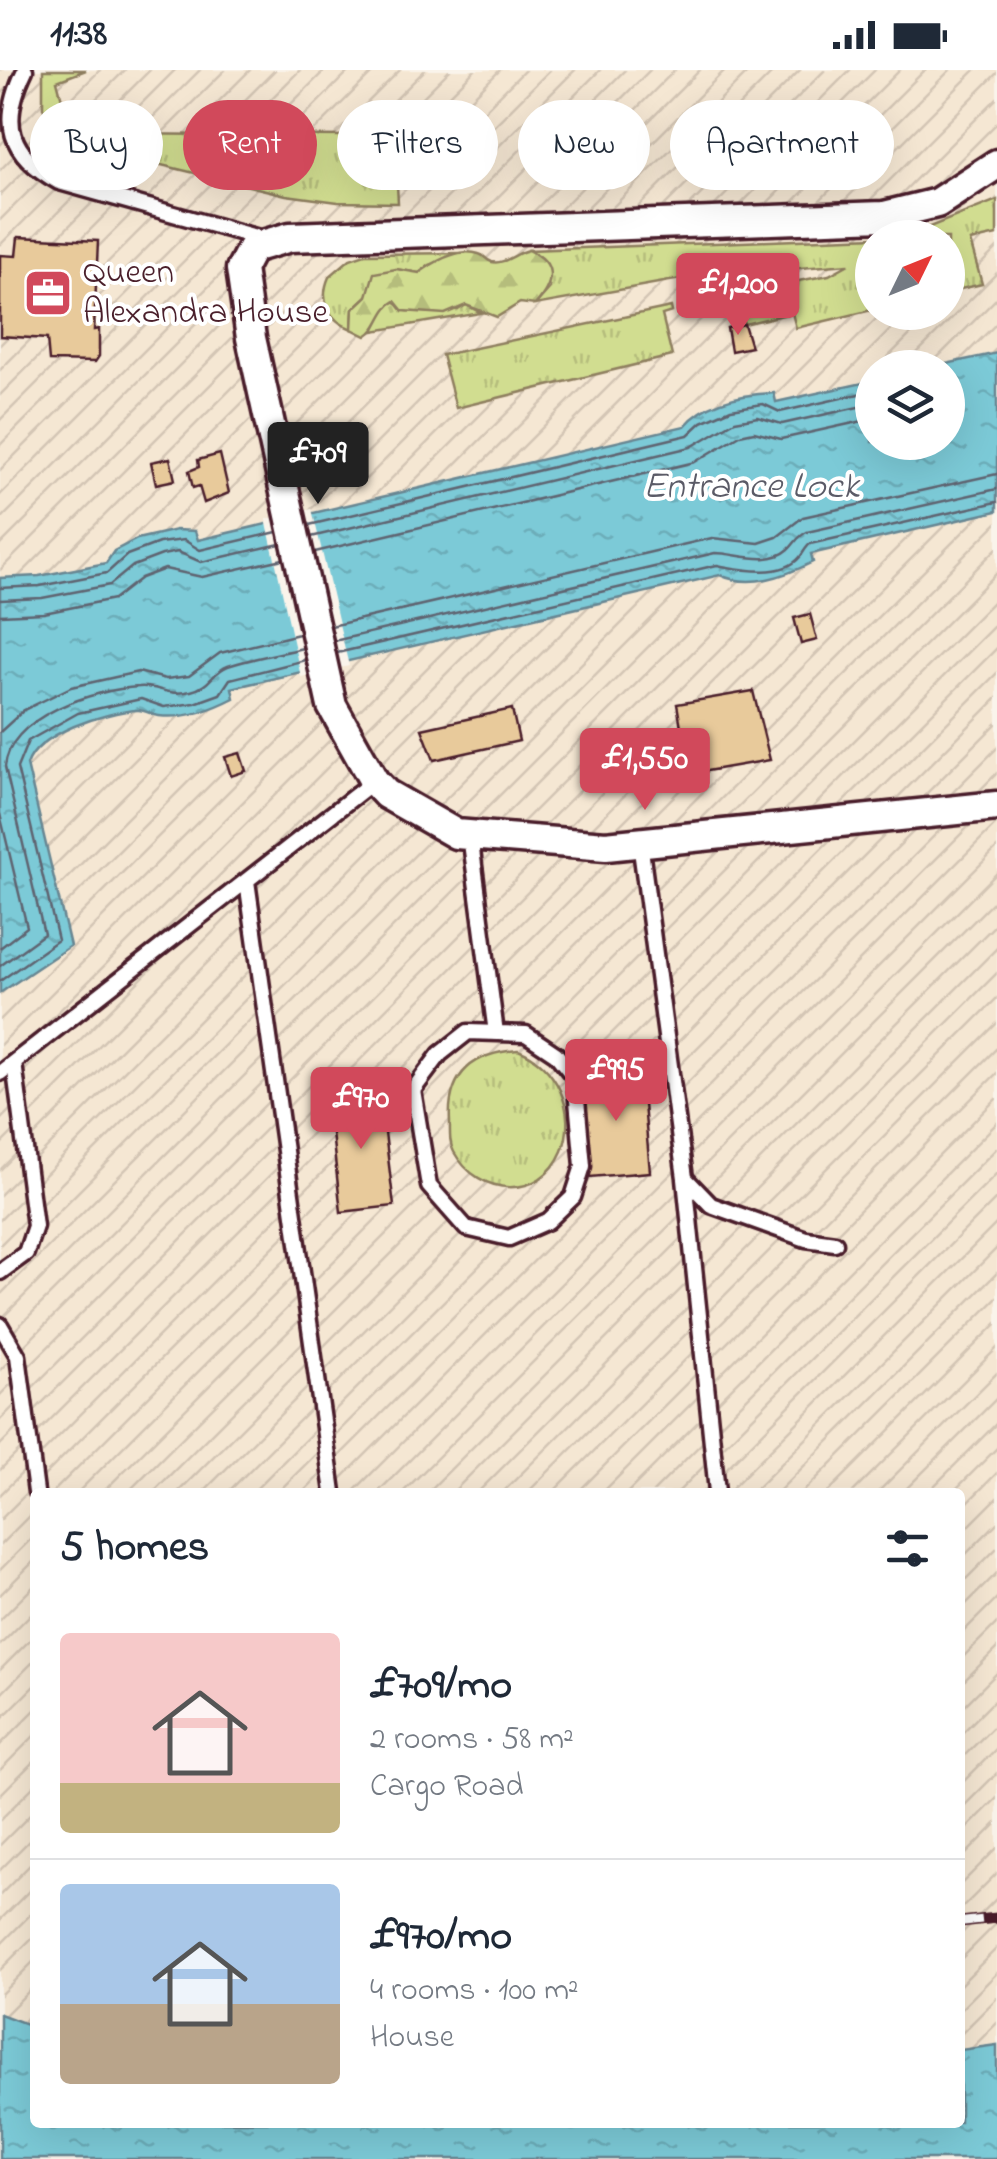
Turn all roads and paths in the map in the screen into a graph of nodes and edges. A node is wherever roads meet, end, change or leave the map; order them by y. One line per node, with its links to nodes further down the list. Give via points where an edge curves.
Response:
1 (26, 70): 3 (lane, via 15,89 10,128 18,151 35,168 59,182)
2 (997, 164): 3 (street, via 937,203 884,216)
3 (270, 241): 4 (street, via 252,248 241,269 251,338 332,706)
4 (374, 782): 6 (street, via 456,834); 8 (lane)
5 (997, 806): 7 (street)
6 (470, 835): 7 (street, via 606,846); 9 (lane)
7 (640, 842): 12 (lane)
8 (247, 881): 10 (lane); 17 (lane)
9 (496, 1032): 9 (lane, via 526,1034 576,1078 583,1166 573,1197 548,1221 509,1238 466,1228 430,1186 413,1090 440,1054 468,1032)
10 (14, 1063): 11 (lane); 14 (lane, via 35,1226 26,1253)
11 (0, 1073)
12 (685, 1178): 13 (lane, via 711,1205); 18 (lane)
13 (834, 1243)
14 (0, 1272)
15 (0, 1325): 16 (lane, via 18,1356)
16 (35, 1488)
17 (332, 1488)
18 (717, 1488)

